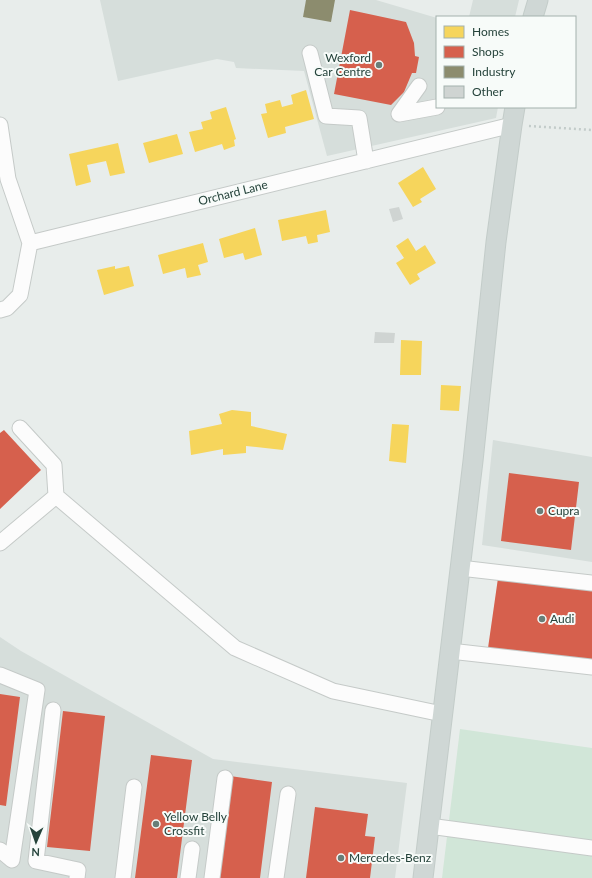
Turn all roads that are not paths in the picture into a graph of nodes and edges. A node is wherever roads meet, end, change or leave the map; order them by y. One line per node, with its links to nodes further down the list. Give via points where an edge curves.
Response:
1 (538, 0): 2 (main road)
2 (533, 16)
3 (310, 53): 8 (street, via 326,116 359,118)
4 (419, 86): 5 (street, via 399,114)
5 (436, 107)
6 (514, 116): 8 (street, Orchard Lane); 14 (main road, via 496,242)
7 (0, 126): 9 (street, via 8,179)
8 (366, 160): 9 (street, Orchard Lane)
9 (30, 243): 10 (street, via 20,295 7,308)
10 (0, 310)
11 (20, 428): 12 (street, via 54,465)
12 (56, 496): 13 (street); 20 (street, via 236,648 333,691)
13 (0, 543)
14 (460, 568): 15 (street); 16 (main road)
15 (592, 583)
16 (450, 651): 17 (street); 20 (main road)
17 (592, 667)
18 (0, 675): 27 (street, via 37,690 12,860)
19 (53, 710): 28 (street, via 36,861 78,870)
20 (442, 714): 24 (main road)
21 (225, 778): 31 (street)
22 (134, 787): 29 (street)
23 (288, 794): 32 (street)
24 (429, 826): 25 (street); 33 (main road)
25 (592, 848)
26 (192, 849): 30 (street)
27 (0, 850)
28 (77, 878)
29 (123, 878)
30 (188, 878)
31 (212, 878)
32 (276, 878)
33 (423, 878)

